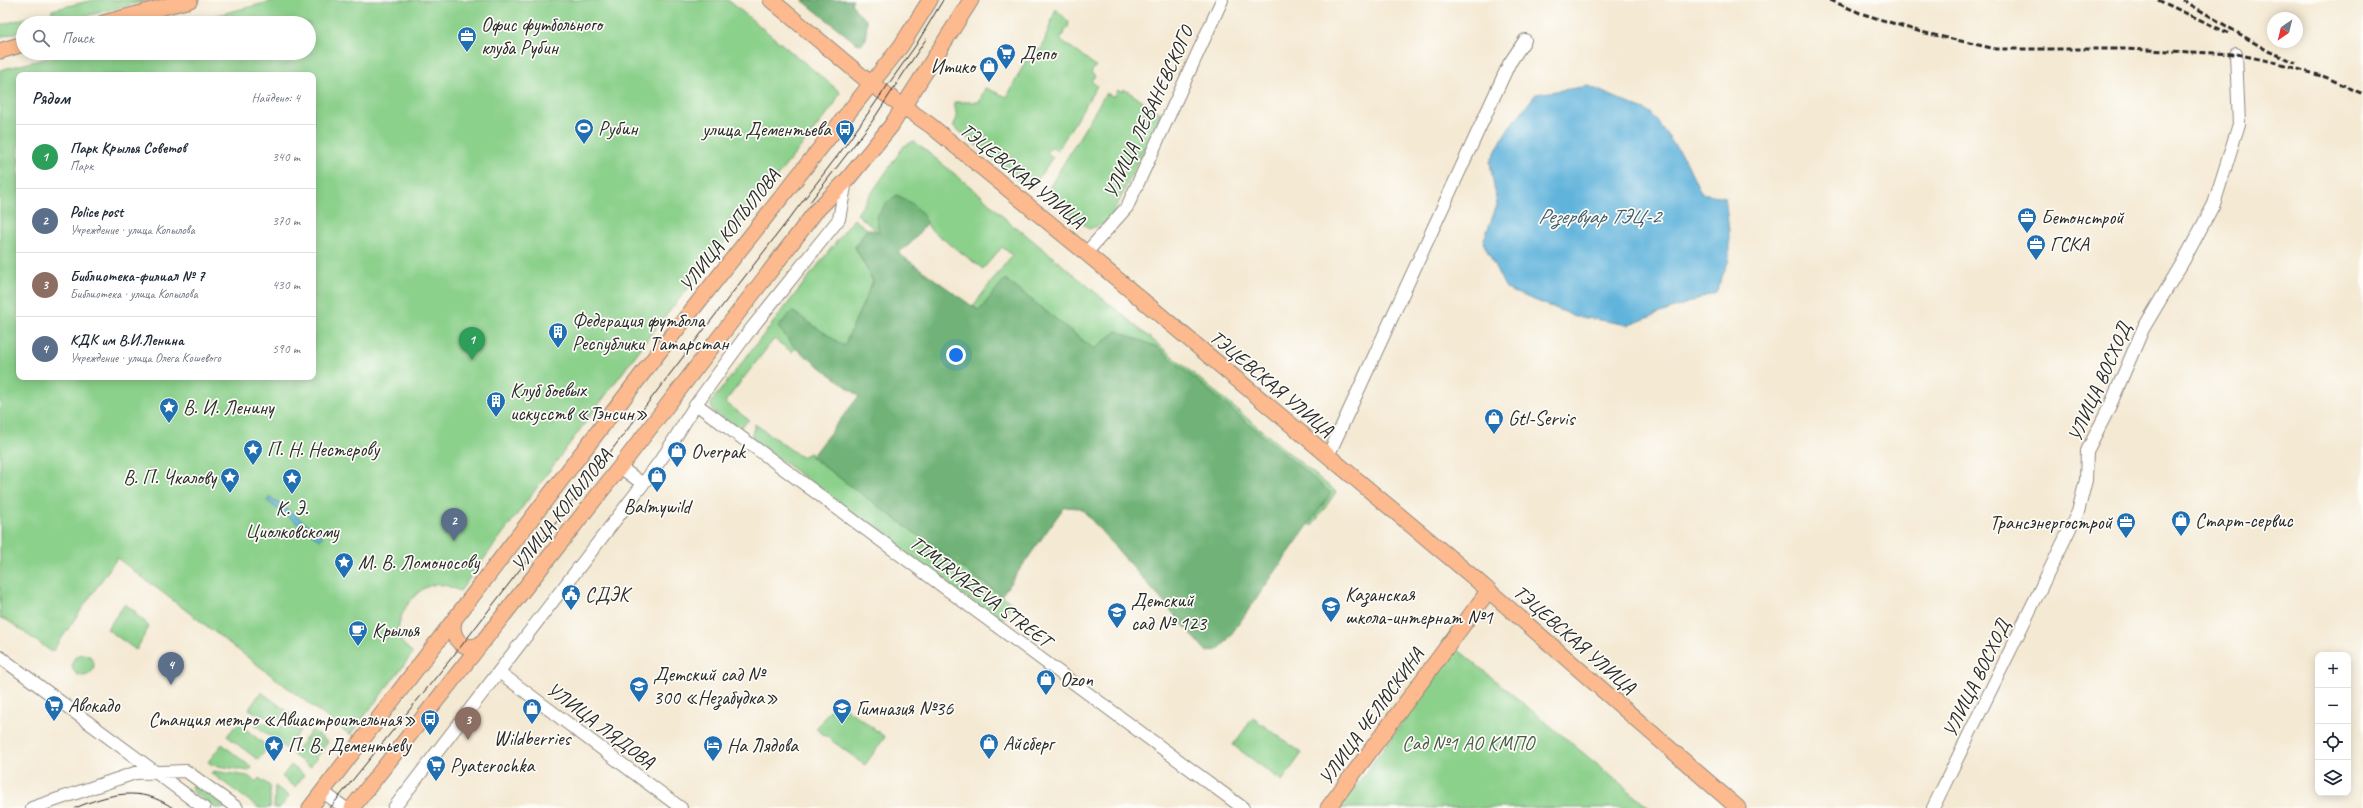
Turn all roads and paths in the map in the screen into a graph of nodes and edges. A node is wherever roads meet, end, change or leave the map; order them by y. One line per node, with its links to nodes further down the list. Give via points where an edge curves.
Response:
1 (190, 0): 6 (main road)
2 (771, 0): 11 (main road, ТЭЦЕВСКАЯ УЛИЦА)
3 (930, 0): 11 (main road, УЛИЦА КОПЫЛОВА, via 901,46)
4 (971, 0): 12 (main road, УЛИЦА КОПЫЛОВА)
5 (1222, 0): 14 (street, УЛИЦА ЛЕВАНЕВСКОГО, via 1127,207)
6 (129, 16)
7 (1526, 40): 16 (street, via 1509,64)
8 (16, 46): 9 (main road)
9 (0, 51)
10 (2236, 54): 37 (street, УЛИЦА ВОСХОД, via 2239,124 2214,204 2143,329 2109,408 2087,451 2086,480 2078,512)
11 (870, 83): 12 (main road, ТЭЦЕВСКАЯ УЛИЦА); 20 (main road, УЛИЦА КОПЫЛОВА)
12 (904, 107): 13 (main road, УЛИЦА КОПЫЛОВА); 14 (main road, ТЭЦЕВСКАЯ УЛИЦА)
13 (846, 180): 15 (street, via 840,219 747,334); 17 (main road, УЛИЦА КОПЫЛОВА, via 816,210)
14 (1086, 253): 16 (main road, ТЭЦЕВСКАЯ УЛИЦА)
15 (696, 404): 18 (street); 34 (street, TIMIRYAZEVA STREET)
16 (1328, 456): 19 (main road, ТЭЦЕВСКАЯ УЛИЦА)
17 (620, 466): 18 (street); 21 (main road, УЛИЦА КОПЫЛОВА)
18 (643, 484): 23 (street)
19 (1489, 590): 35 (main road, УЛИЦА ЧЕЛЮСКИНА); 36 (main road, ТЭЦЕВСКАЯ УЛИЦА)
20 (455, 618): 21 (main road, via 452,630 462,645 474,646); 25 (main road, УЛИЦА КОПЫЛОВА)
21 (485, 640): 31 (main road, УЛИЦА КОПЫЛОВА)
22 (0, 658): 24 (street)
23 (499, 672): 32 (street); 33 (street, УЛИЦА ЛЯДОВА)
24 (156, 772): 26 (street, via 135,773); 27 (street); 28 (street, via 186,771)
25 (323, 792): 29 (main road, УЛИЦА КОПЫЛОВА); 30 (street)
26 (32, 808)
27 (204, 808)
28 (238, 808)
29 (310, 808)
30 (345, 808)
31 (352, 808)
32 (394, 808)
33 (681, 808)
34 (1243, 808)
35 (1328, 808)
36 (1738, 808)
37 (1933, 808)

